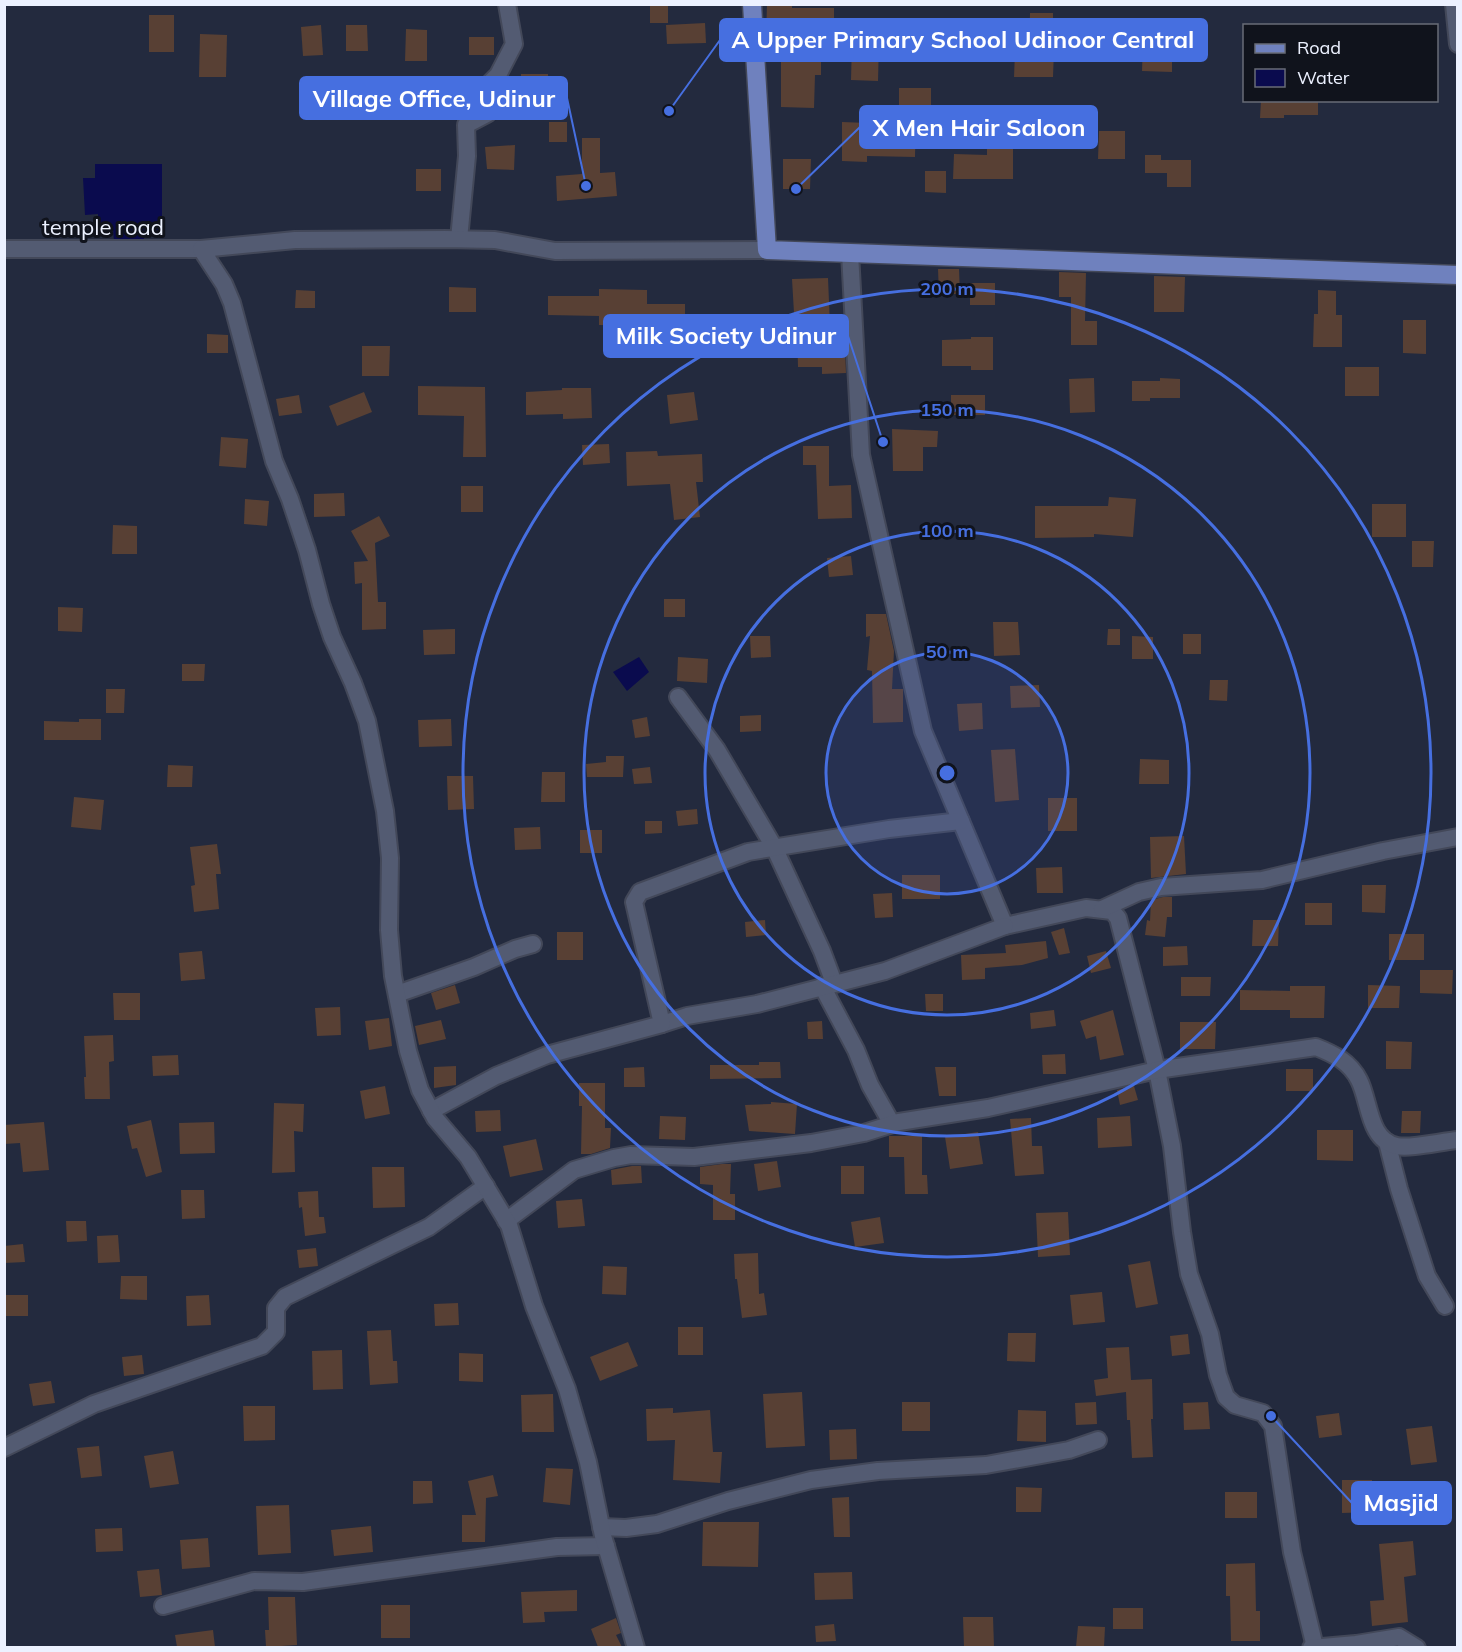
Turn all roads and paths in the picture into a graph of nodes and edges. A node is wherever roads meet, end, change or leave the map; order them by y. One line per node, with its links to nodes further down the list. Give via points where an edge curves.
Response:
1 (507, 4): 5 (street, via 514,44 498,75 483,90 487,114 466,125)
2 (752, 4): 8 (main road)
3 (1454, 4): 4 (street)
4 (1458, 44)
5 (459, 239): 7 (street, temple road, via 295,240); 8 (street, temple road, via 495,240 555,251)
6 (4, 249): 7 (street, temple road)
7 (201, 249): 19 (street, via 232,303 274,461 307,550 328,626 367,721 385,811 390,858 389,930)
8 (767, 250): 9 (main road)
9 (850, 253): 10 (main road); 12 (street, via 861,455 923,731)
10 (1458, 275)
11 (678, 697): 14 (street, via 717,750)
12 (961, 820): 14 (street); 16 (street)
13 (1458, 837): 15 (street, via 1262,880 1161,887 1139,892)
14 (774, 847): 18 (street, via 822,951); 20 (street, via 748,852 640,891 634,902)
15 (1102, 909): 16 (street, via 1086,908); 21 (street, via 1112,910 1118,918)
16 (1005, 926): 18 (street, via 885,971)
17 (533, 944): 19 (street)
18 (828, 985): 20 (street); 23 (street, via 870,1085)
19 (397, 994): 22 (street, via 408,1051)
20 (662, 1024): 22 (street, via 547,1055 496,1076)
21 (1157, 1070): 23 (street, via 988,1108); 25 (street, via 1317,1047 1340,1057 1359,1080 1373,1124); 35 (street, via 1190,1274 1226,1397 1235,1405 1263,1413 1273,1425 1292,1552)
22 (431, 1111): 26 (street)
23 (892, 1124): 27 (street, via 811,1143 694,1157 614,1158 574,1170)
24 (1458, 1140): 25 (street, via 1398,1146)
25 (1387, 1142): 28 (street, via 1427,1276)
26 (486, 1186): 27 (street); 30 (street, via 429,1227 285,1297 276,1308 276,1332 262,1346 94,1404)
27 (506, 1221): 31 (street, via 567,1389)
28 (1445, 1306)
29 (1098, 1440): 31 (street, via 1069,1450 986,1465 878,1470 811,1480 657,1524)
30 (4, 1448)
31 (601, 1527): 32 (street)
32 (606, 1546): 33 (street, via 557,1547 303,1582 254,1581); 34 (street)
33 (163, 1606)
34 (636, 1647)
35 (1313, 1647): 36 (street, via 1399,1637)
36 (1417, 1647)

